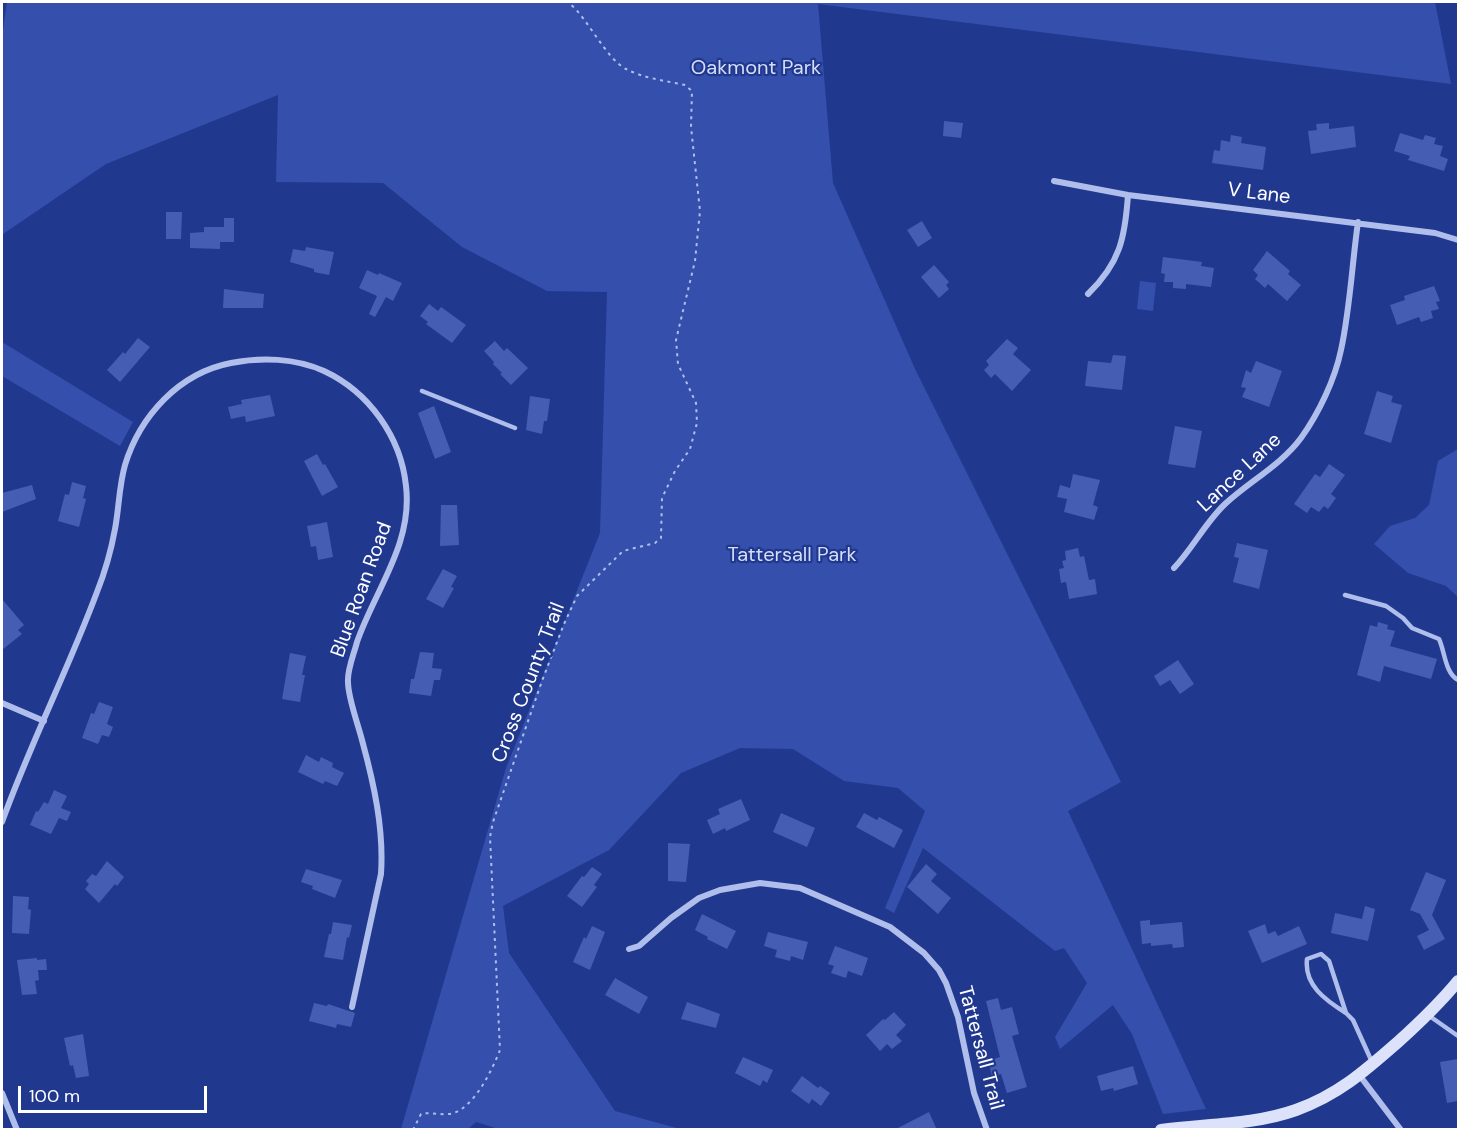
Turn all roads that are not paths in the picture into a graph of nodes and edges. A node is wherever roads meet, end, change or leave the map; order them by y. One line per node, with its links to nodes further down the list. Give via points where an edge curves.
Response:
1 (1054, 181): 2 (street, V Lane)
2 (1128, 195): 3 (street, V Lane); 5 (street, via 1126,229 1115,260 1104,279)
3 (1358, 222): 4 (street, V Lane); 8 (street, Lance Lane, via 1341,350 1320,406 1301,438 1280,461 1225,504)
4 (1458, 240)
5 (1088, 294)
6 (422, 391): 7 (lane)
7 (515, 428)
8 (1174, 568)
9 (1345, 595): 10 (lane, via 1386,606 1412,628 1439,639 1447,666)
10 (1458, 680)
11 (2, 703): 12 (street)
12 (44, 721): 13 (street, Blue Roan Road); 16 (street, Blue Roan Road, via 102,579 115,532 126,462 141,430 170,393 213,368 276,360 327,373 361,397 381,419 396,446 404,469 407,506 399,548 363,625 347,681 369,764 382,853 381,874)
13 (2, 822)
14 (629, 949): 24 (street, Tattersall Trail, via 639,946 699,898 765,882 800,888 890,927 924,953 946,984)
15 (1458, 981): 18 (street)
16 (352, 1007)
17 (1346, 1013): 17 (lane, via 1329,961 1321,954 1307,958 1306,971 1314,988); 20 (lane)
18 (1428, 1015): 19 (lane); 20 (street)
19 (1458, 1036)
20 (1373, 1064): 21 (street)
21 (1360, 1076): 25 (street, via 1338,1091 1295,1110); 26 (street)
22 (2, 1093): 23 (street)
23 (18, 1130)
24 (987, 1130)
25 (1161, 1130)
26 (1401, 1130)

